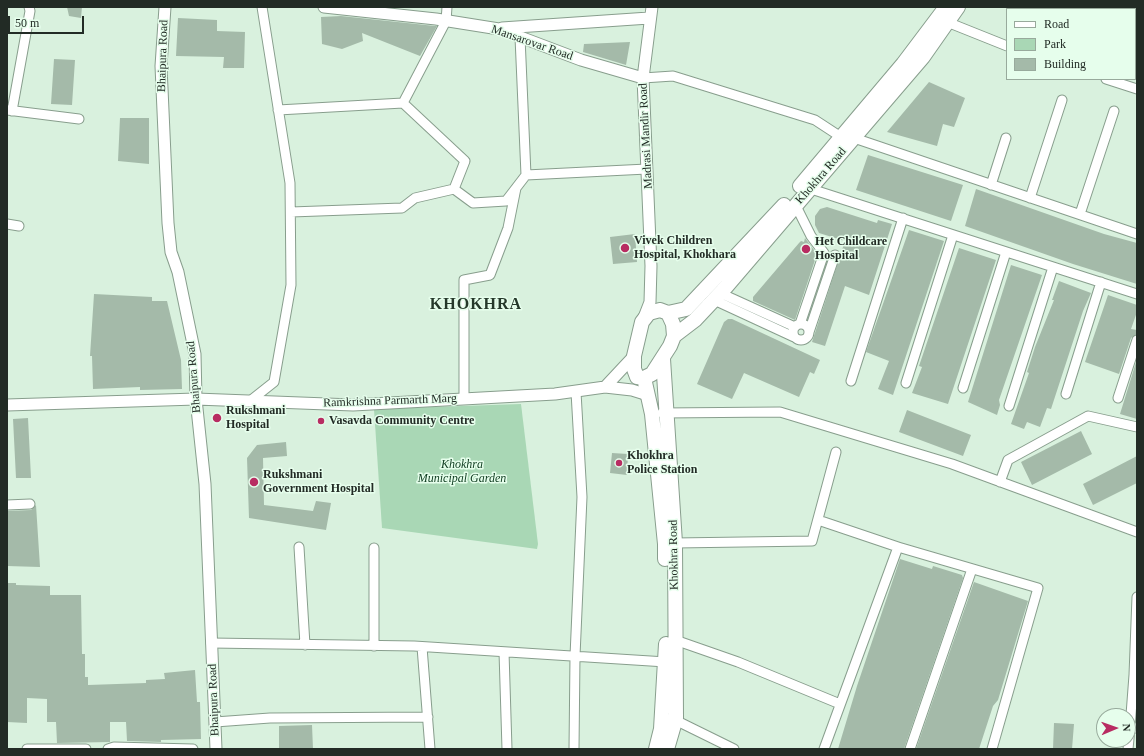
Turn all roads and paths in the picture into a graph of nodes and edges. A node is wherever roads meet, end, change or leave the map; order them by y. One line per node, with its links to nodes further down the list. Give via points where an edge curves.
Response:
1 (30, 7): 19 (street)
2 (165, 7): 65 (street, Bhaipura Road, via 161,66 168,224 171,252 178,272 195,354)
3 (262, 7): 20 (street)
4 (324, 7): 9 (street, Mansarovar Road)
5 (447, 7): 9 (street)
6 (946, 7): 23 (main road, Khokhra Road)
7 (958, 7): 10 (main road, Khokhra Road)
8 (651, 12): 11 (street); 14 (street, Madrasi Mandir Road)
9 (446, 21): 11 (street, Mansarovar Road); 18 (street)
10 (947, 22): 13 (street); 23 (main road, Khokhra Road, via 923,57)
11 (499, 29): 12 (street, Mansarovar Road)
12 (520, 37): 14 (street, Mansarovar Road, via 581,60); 26 (street)
13 (1006, 46)
14 (643, 78): 23 (street, via 673,76 815,120); 25 (street, Madrasi Mandir Road)
15 (1109, 80): 16 (street)
16 (1137, 89)
17 (1062, 100): 31 (street)
18 (403, 103): 20 (street); 29 (street, via 465,161)
19 (9, 110): 22 (street)
20 (278, 110): 33 (street, via 290,183)
21 (1114, 111): 34 (street)
22 (80, 119)
23 (848, 138): 27 (street); 30 (main road, Khokhra Road); 47 (main road, Khokhra Road, via 686,309)
24 (1006, 138): 27 (street)
25 (647, 169): 26 (street); 42 (street, Madrasi Mandir Road)
26 (526, 175): 28 (street)
27 (991, 184): 31 (street)
28 (516, 188): 29 (street, via 506,201 473,203); 66 (street, via 508,228 490,275 464,280)
29 (454, 189): 33 (street, via 415,198 402,208)
30 (810, 189): 32 (main road, Khokhra Road); 35 (street)
31 (1030, 198): 34 (street)
32 (796, 206): 46 (main road, Khokhra Road); 49 (street, via 824,253)
33 (291, 212): 67 (street, via 291,285 274,382)
34 (1080, 214): 38 (street)
35 (903, 218): 39 (street); 57 (street)
36 (7, 224): 37 (street)
37 (19, 226)
38 (1137, 234)
39 (953, 235): 40 (street); 58 (street)
40 (1006, 252): 43 (street); 60 (street)
41 (835, 255): 50 (street)
42 (651, 266): 47 (street); 48 (street, via 650,302)
43 (1053, 267): 44 (street); 69 (street)
44 (1101, 282): 45 (street); 62 (street)
45 (1137, 294)
46 (717, 297): 49 (street); 51 (main road, Khokhra Road, via 695,320); 52 (street)
47 (664, 312): 48 (main road, Khokhra Road, via 649,313); 51 (main road, via 673,324)
48 (642, 322): 54 (main road)
49 (797, 325): 50 (street, via 807,326); 52 (street, via 792,333)
50 (810, 332): 52 (street, via 805,340 799,341)
51 (674, 336): 55 (main road)
52 (794, 337)
53 (1137, 340): 64 (street)
54 (634, 356): 56 (main road, via 637,377); 59 (street)
55 (663, 359): 56 (main road, via 652,374); 70 (main road, Khokhra Road)
56 (644, 378): 63 (main road, Khokhra Road)
57 (851, 381)
58 (906, 383)
59 (605, 387): 61 (street, Ramkrishna Parmarth Marg); 63 (street, Ramkrishna Parmarth Marg)
60 (963, 388)
61 (576, 392): 66 (street, Ramkrishna Parmarth Marg); 91 (street, via 582,497)
62 (1066, 394)
63 (648, 395): 71 (main road, Khokhra Road)
64 (1118, 398)
65 (196, 399): 67 (street, Ramkrishna Parmarth Marg); 68 (street, Ramkrishna Parmarth Marg); 86 (street, Bhaipura Road, via 205,484)
66 (464, 399): 67 (street, Ramkrishna Parmarth Marg, via 353,405)
67 (250, 401)
68 (7, 405)
69 (1009, 406)
70 (666, 413): 71 (street); 74 (street, via 780,412 952,464); 79 (main road, Khokhra Road)
71 (652, 414): 92 (main road, Khokhra Road, via 665,544)
72 (1137, 427): 74 (street, via 1088,416 1008,460)
73 (836, 452): 77 (street)
74 (1000, 482): 78 (street)
75 (30, 504): 76 (street)
76 (7, 505)
77 (818, 520): 79 (street, via 812,541); 81 (street)
78 (1137, 532)
79 (675, 543): 85 (main road, Khokhra Road)
80 (299, 547): 87 (street)
81 (898, 547): 83 (street); 94 (street)
82 (374, 548): 88 (street)
83 (972, 569): 111 (street); 112 (street, via 1038,588)
84 (1137, 597): 93 (street)
85 (675, 640): 94 (street, via 738,662); 97 (main road, Khokhra Road)
86 (211, 643): 87 (street); 98 (street, Bhaipura Road)
87 (305, 645): 88 (street)
88 (374, 646): 89 (street)
89 (422, 647): 90 (street); 96 (street)
90 (504, 652): 91 (street); 105 (street)
91 (575, 656): 92 (street); 106 (street)
92 (666, 662): 97 (main road, Khokhra Road)
93 (1135, 675): 95 (street)
94 (840, 704): 110 (street)
95 (1134, 708)
96 (428, 717): 98 (street, via 270,718); 104 (street)
97 (669, 717): 107 (main road, Khokhra Road); 108 (main road, Khokhra Road); 109 (street)
98 (215, 722): 103 (street, Bhaipura Road)
99 (27, 749): 100 (street)
100 (86, 749)
101 (108, 749): 102 (street)
102 (193, 749)
103 (216, 749)
104 (430, 749)
105 (507, 749)
106 (574, 749)
107 (656, 749)
108 (668, 749)
109 (734, 749)
110 (824, 749)
111 (910, 749)
112 (992, 749)

